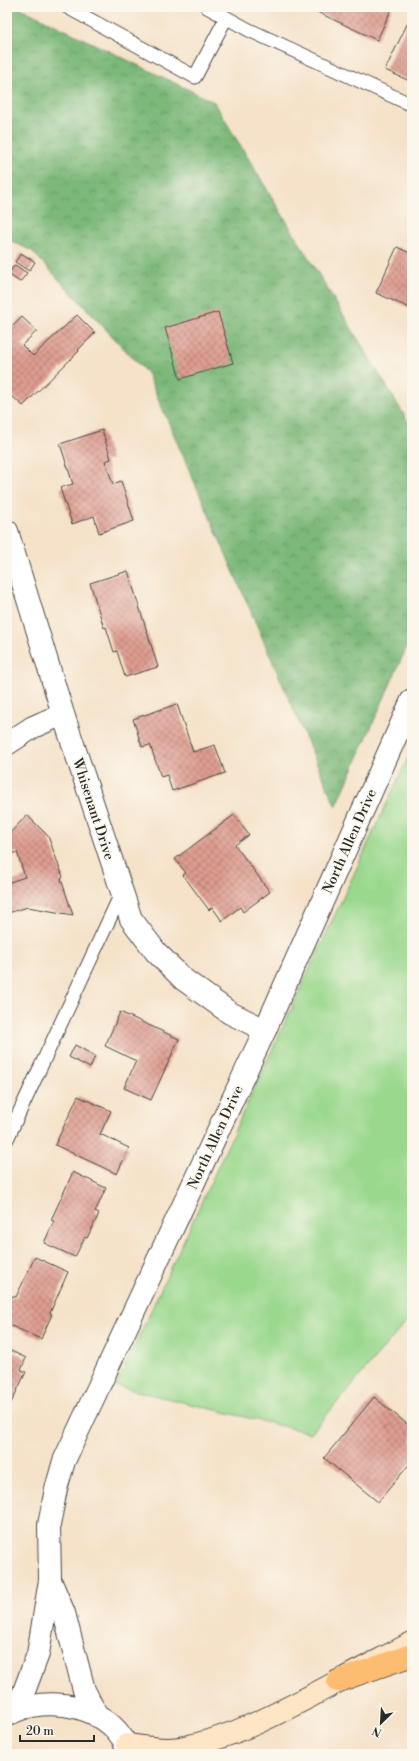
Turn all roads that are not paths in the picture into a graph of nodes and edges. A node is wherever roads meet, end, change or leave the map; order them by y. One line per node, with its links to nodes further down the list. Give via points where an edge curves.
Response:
1 (67, 7): 3 (lane, via 195,77)
2 (207, 7): 3 (lane)
3 (226, 18): 4 (lane)
4 (412, 106)
5 (7, 530): 7 (street, Whisenant Drive)
6 (412, 700): 10 (street, North Allen Drive)
7 (64, 714): 8 (street, via 33,727); 9 (street, Whisenant Drive)
8 (7, 744)
9 (121, 894): 10 (street, Whisenant Drive, via 131,920 156,952 183,979 230,1013); 11 (lane)
10 (264, 1030): 12 (street, North Allen Drive, via 64,1461 49,1524)
11 (7, 1139)
12 (50, 1580): 16 (street, North Allen Drive, via 38,1654); 17 (street, North Allen Drive, via 64,1613 84,1690)
13 (412, 1643): 15 (main road)
14 (412, 1655): 15 (highway)
15 (338, 1681): 18 (main road, via 308,1699 212,1740 178,1748)
16 (12, 1713): 17 (street, via 41,1704 58,1704)
17 (97, 1716): 18 (street, via 113,1727)
18 (128, 1750)

